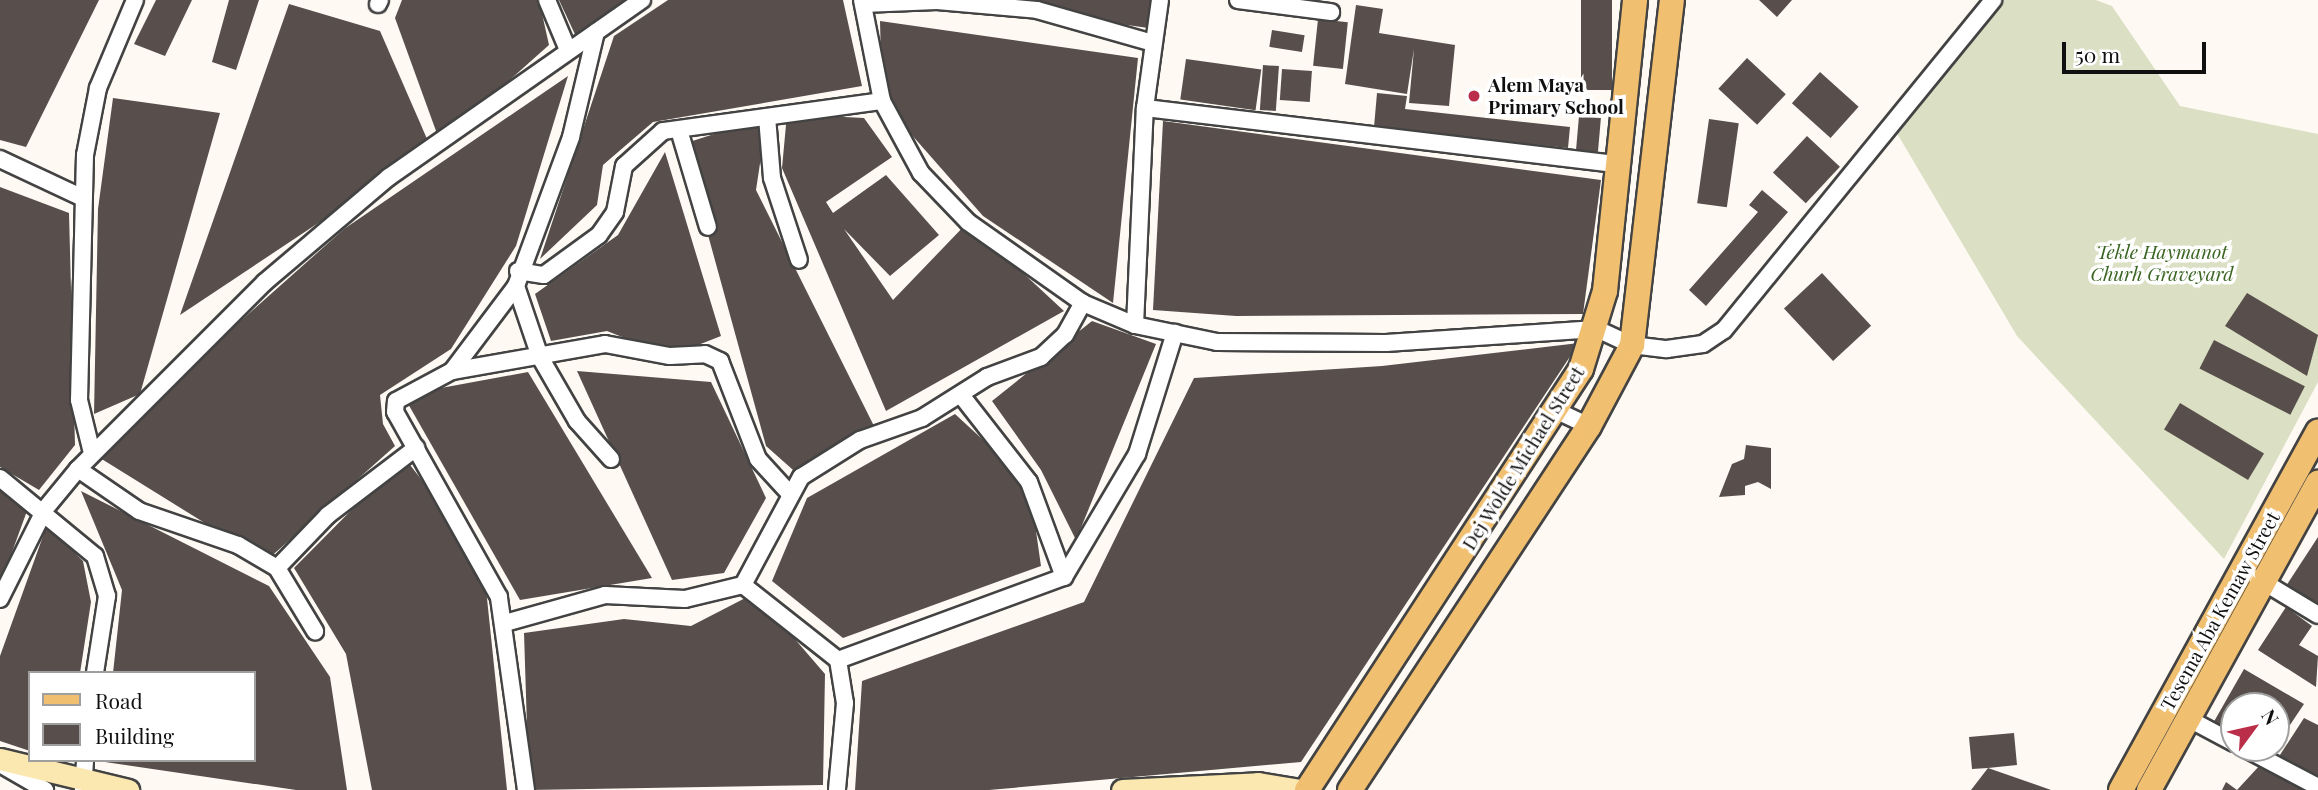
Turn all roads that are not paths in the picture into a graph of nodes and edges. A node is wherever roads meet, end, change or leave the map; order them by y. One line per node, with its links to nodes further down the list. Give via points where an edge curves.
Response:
1 (135, 0): 20 (street, via 98,88)
2 (547, 0): 13 (street)
3 (642, 0): 11 (street)
4 (1160, 0): 12 (street)
5 (1238, 0): 10 (street)
6 (1635, 0): 19 (main road, Dej Wolde Michael Street)
7 (1672, 0): 28 (main road, Dej Wolde Michael Street)
8 (1993, 0): 28 (street, via 1724,330 1692,346)
9 (863, 2): 12 (street, via 937,1 1037,10); 14 (street)
10 (1331, 12)
11 (596, 32): 13 (street); 23 (street, via 571,137)
12 (1153, 43): 15 (street)
13 (568, 50): 36 (street, via 326,225)
14 (881, 101): 16 (street); 24 (street, via 921,173 968,222)
15 (1145, 108): 19 (street); 25 (street)
16 (767, 117): 17 (street); 22 (street, via 772,178)
17 (679, 130): 21 (street); 23 (street, via 650,138 624,166 615,212 599,235 544,275)
18 (0, 159): 20 (street)
19 (1618, 164): 26 (main road, Dej Wolde Michael Street)
20 (83, 198): 36 (street, via 79,400)
21 (708, 227)
22 (799, 260)
23 (517, 279): 29 (street); 30 (street)
24 (1083, 303): 25 (street); 31 (street, via 1065,335 1041,357)
25 (1135, 325): 27 (street)
26 (1597, 329): 27 (street, via 1386,343 1217,342); 28 (street); 32 (main road, Dej Wolde Michael Street)
27 (1175, 333): 44 (street, via 1137,454)
28 (1632, 345): 33 (main road, Dej Wolde Michael Street)
29 (540, 357): 30 (street); 37 (street, via 577,421); 41 (street, via 605,344 715,357 758,459)
30 (452, 372): 35 (street, via 396,401 395,412)
31 (961, 395): 41 (street, via 922,418 860,440 801,477); 44 (street, via 1029,482)
32 (1557, 411): 33 (street); 65 (main road, Dej Wolde Michael Street)
33 (1590, 426): 66 (main road, Dej Wolde Michael Street)
34 (2318, 432): 45 (main road, Tesema Aba Kemaw Street)
35 (416, 448): 43 (street, via 328,515); 49 (street, via 483,560)
36 (92, 453): 38 (street)
37 (611, 459)
38 (78, 469): 42 (street); 43 (street, via 139,510 239,545)
39 (0, 478): 42 (street)
40 (2318, 482): 45 (main road, Tesema Aba Kemaw Street)
41 (790, 494): 46 (street)
42 (45, 509): 47 (street); 52 (street, via 85,543 103,577 107,596)
43 (277, 568): 50 (street)
44 (1063, 577): 51 (street)
45 (2255, 577): 48 (street); 53 (main road, Tesema Aba Kemaw Street); 67 (main road, Tesema Aba Kemaw Street)
46 (743, 585): 49 (street, via 685,599 605,595); 51 (street)
47 (0, 599)
48 (2318, 615)
49 (505, 624): 61 (street)
50 (315, 631)
51 (838, 660): 62 (street, via 845,703)
52 (95, 671)
53 (2189, 719): 54 (street); 68 (main road, Tesema Aba Kemaw Street)
54 (2220, 736)
55 (0, 761): 57 (main road); 59 (street)
56 (2271, 762): 58 (street)
57 (84, 777): 60 (main road)
58 (2318, 787)
59 (45, 790)
60 (128, 790)
61 (526, 790)
62 (837, 790)
63 (1122, 790): 64 (main road, via 1258,783)
64 (1300, 790)
65 (1307, 790)
66 (1350, 790)
67 (2121, 790)
68 (2149, 790)

